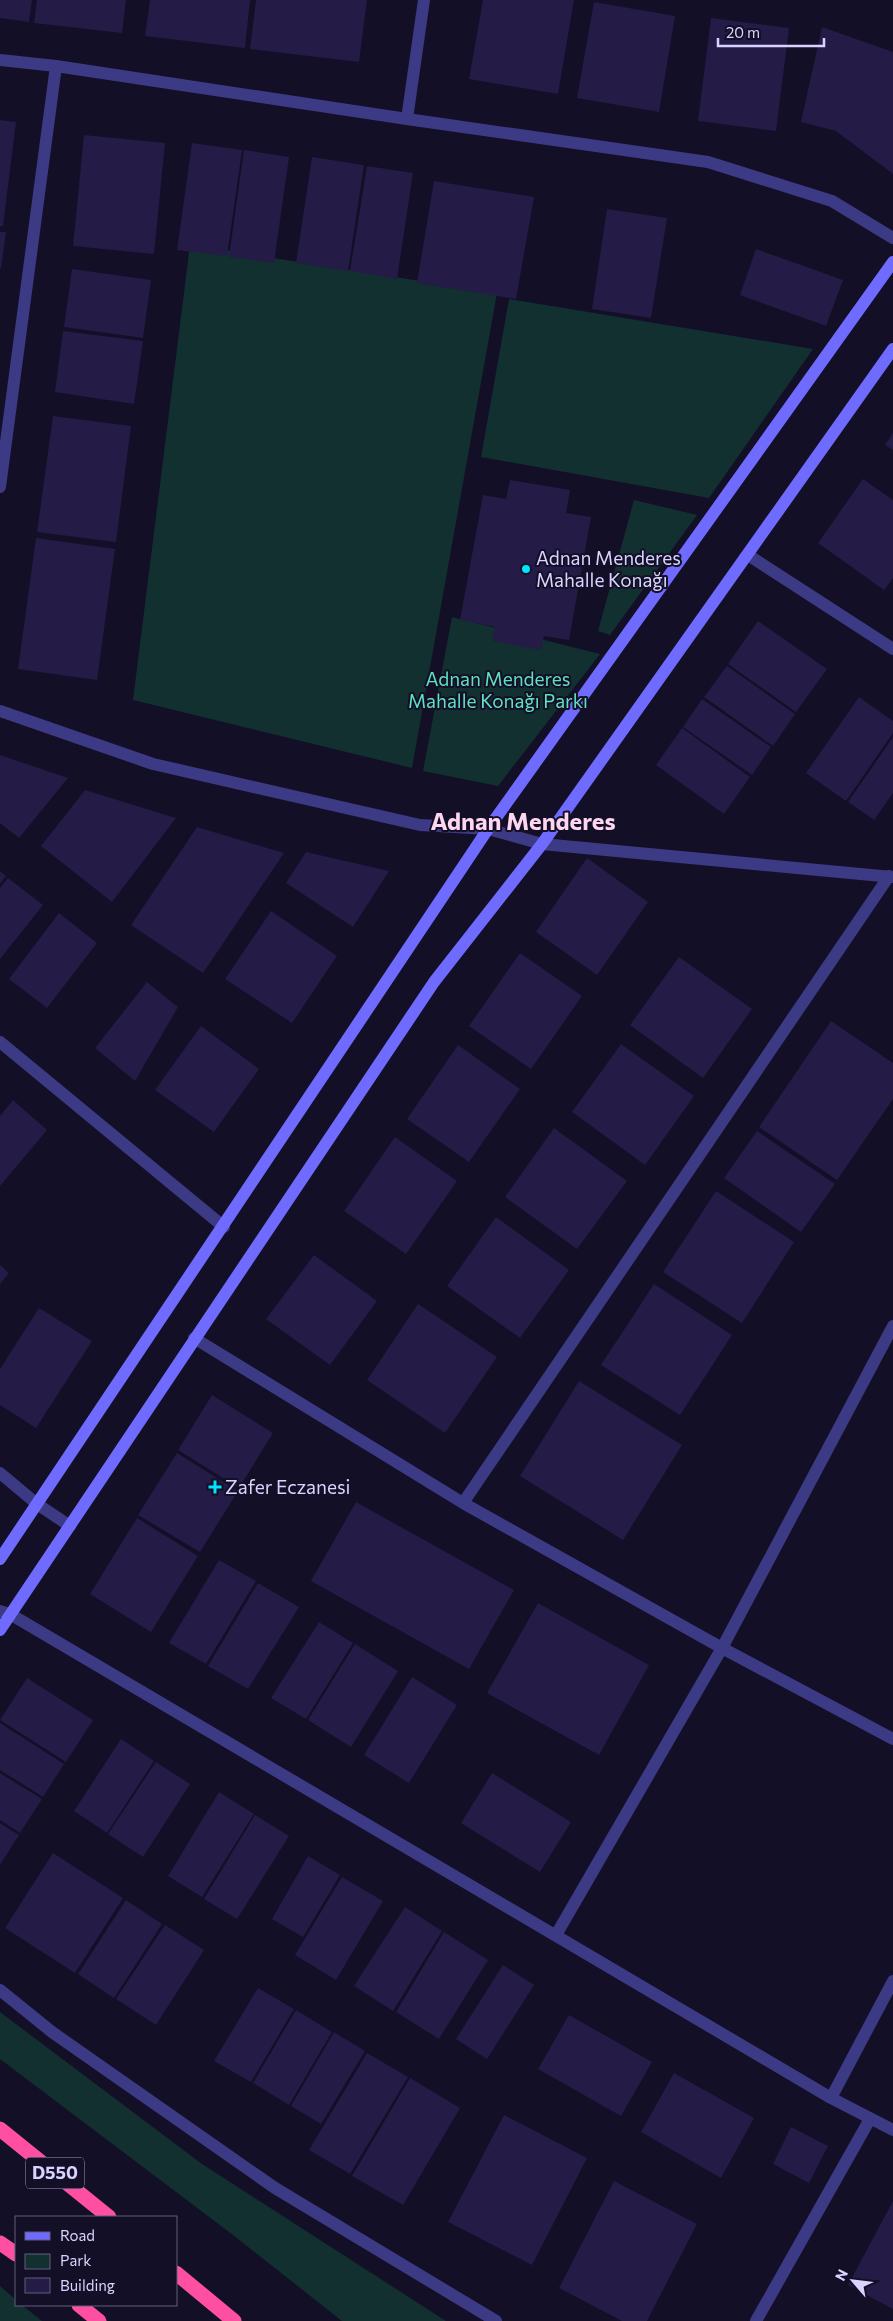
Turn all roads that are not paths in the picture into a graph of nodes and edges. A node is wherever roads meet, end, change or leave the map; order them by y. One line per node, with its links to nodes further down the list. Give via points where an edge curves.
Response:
1 (424, 0): 4 (street)
2 (0, 60): 3 (street)
3 (56, 66): 4 (street); 8 (street)
4 (407, 119): 5 (street, via 708,162 832,201)
5 (893, 238)
6 (893, 262): 12 (main road)
7 (893, 348): 9 (main road)
8 (0, 487)
9 (748, 555): 10 (street); 13 (main road)
10 (893, 649)
11 (0, 711): 12 (street, via 153,764 420,825)
12 (488, 829): 13 (street); 16 (main road)
13 (542, 844): 14 (street); 18 (main road, via 434,982)
14 (891, 876): 20 (street)
15 (0, 1042): 16 (street)
16 (224, 1227): 21 (main road)
17 (893, 1326): 26 (street)
18 (194, 1338): 20 (street); 22 (main road)
19 (0, 1473): 21 (street)
20 (463, 1503): 26 (street)
21 (37, 1504): 22 (street); 23 (main road)
22 (70, 1526): 24 (main road)
23 (0, 1559)
24 (5, 1613): 25 (main road); 28 (street)
25 (0, 1630)
26 (722, 1648): 27 (street); 28 (street)
27 (893, 1739)
28 (556, 1935): 31 (street)
29 (893, 1981): 31 (street)
30 (0, 1990): 42 (street, via 52,2032 275,2188)
31 (831, 2098): 32 (street)
32 (870, 2119): 34 (street); 43 (street)
33 (0, 2129): 35 (highway, D550)
34 (893, 2130)
35 (108, 2216)
36 (0, 2243): 37 (highway)
37 (15, 2253)
38 (178, 2275): 41 (highway)
39 (80, 2306): 40 (highway)
40 (99, 2321)
41 (234, 2321)
42 (496, 2321)
43 (756, 2321)

